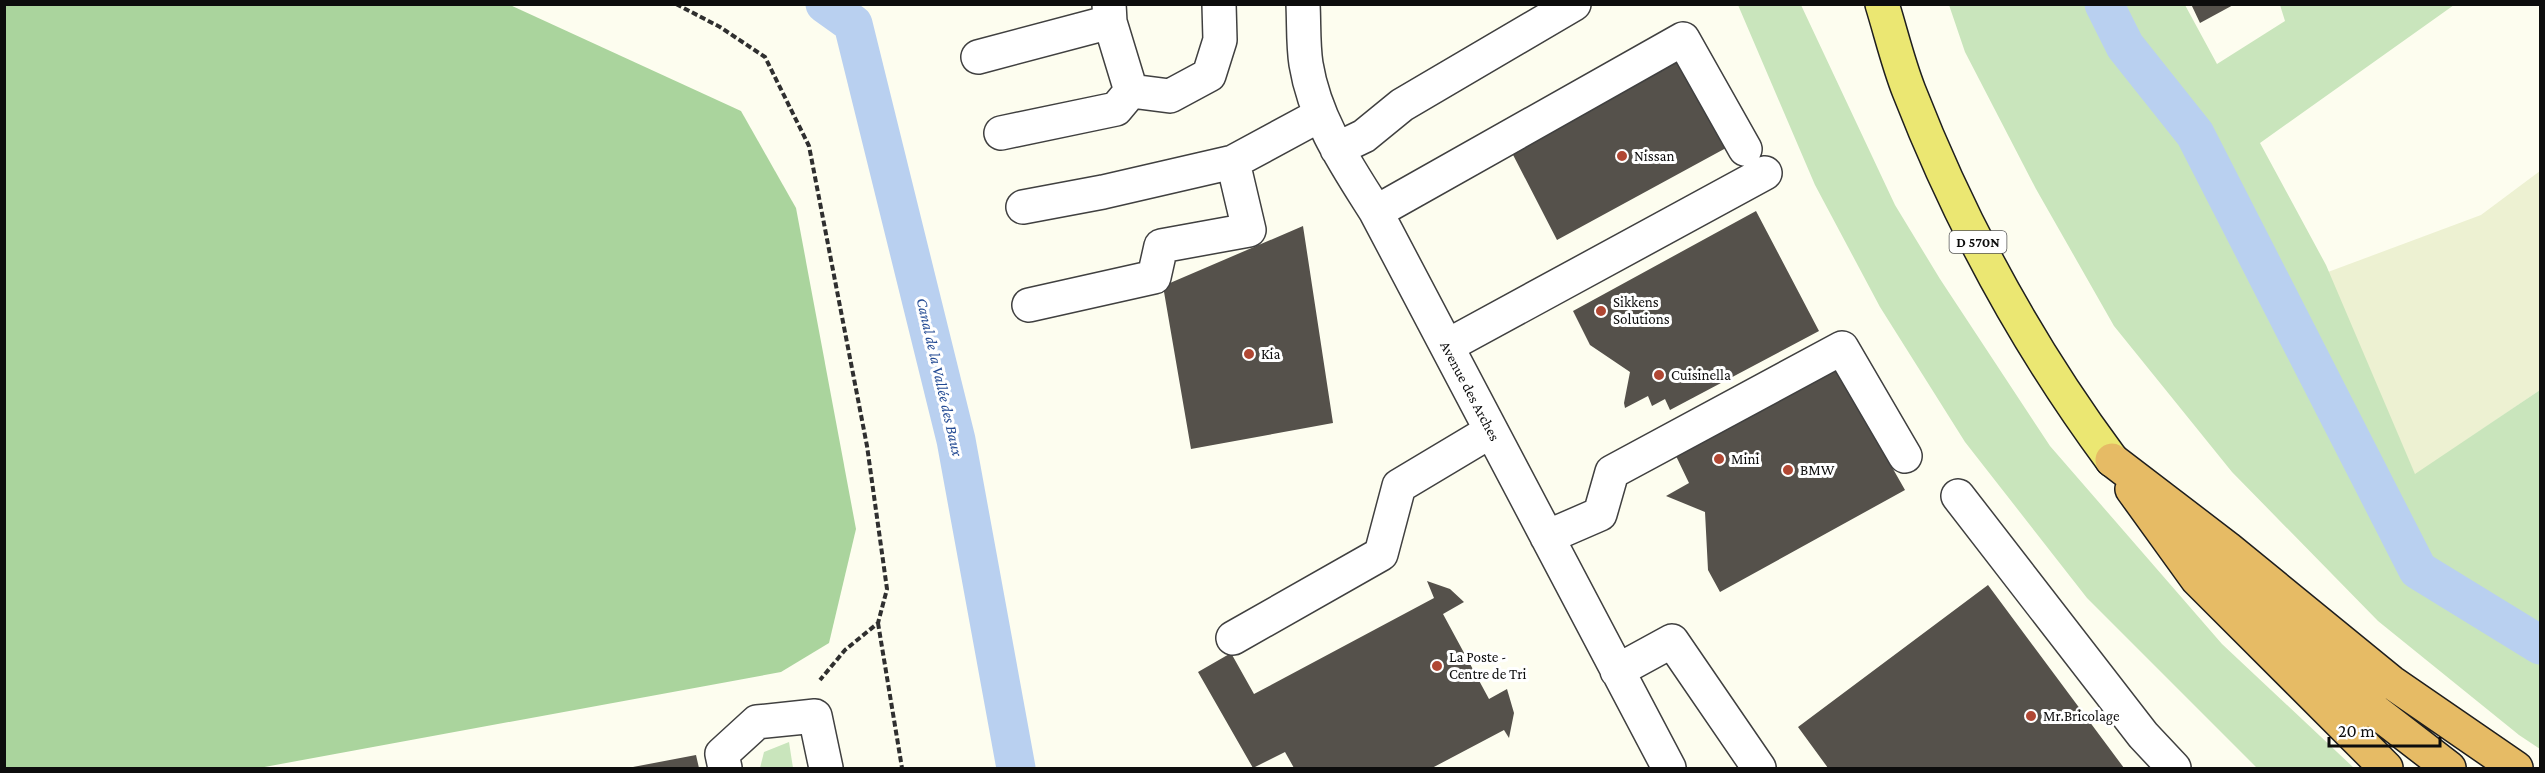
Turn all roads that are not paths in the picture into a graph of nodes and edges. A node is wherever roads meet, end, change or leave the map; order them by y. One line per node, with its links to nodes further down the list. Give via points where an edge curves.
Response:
1 (1219, 4): 7 (street, via 1220,40 1209,75 1170,96)
2 (1303, 4): 8 (street, Avenue des Arches, via 1306,64)
3 (1574, 4): 10 (street, via 1402,105 1364,136)
4 (1882, 4): 18 (main road, D 570N, via 1908,90 1955,198 2072,406)
5 (1110, 13): 6 (street); 7 (street)
6 (978, 57)
7 (1131, 90): 9 (street, via 1116,109)
8 (1320, 115): 10 (street, Avenue des Arches); 11 (street)
9 (1001, 133)
10 (1336, 149): 13 (street, Avenue des Arches)
11 (1233, 162): 12 (street); 14 (street, via 1249,230 1161,246 1154,277)
12 (1023, 207)
13 (1376, 212): 15 (street, Avenue des Arches); 15 (street, via 1683,39 1755,161)
14 (1029, 305)
15 (1447, 346): 16 (street, Avenue des Arches)
16 (1491, 431): 20 (street, Avenue des Arches); 21 (street, via 1399,486 1381,554)
17 (1905, 456): 20 (street, via 1842,348 1612,472 1600,514)
18 (2112, 460): 23 (highway, via 2391,682); 29 (highway, via 2197,579); 30 (highway, via 2211,563 2297,643)
19 (1958, 496): 28 (street, via 2142,735)
20 (1547, 537): 22 (street, Avenue des Arches)
21 (1233, 638)
22 (1617, 671): 26 (street, Avenue des Arches); 27 (street, via 1672,641)
23 (2514, 767)
24 (725, 768): 25 (street, via 722,754 757,723 815,716)
25 (826, 768)
26 (1669, 768)
27 (1759, 768)
28 (2174, 768)
29 (2386, 768)
30 (2449, 768)

